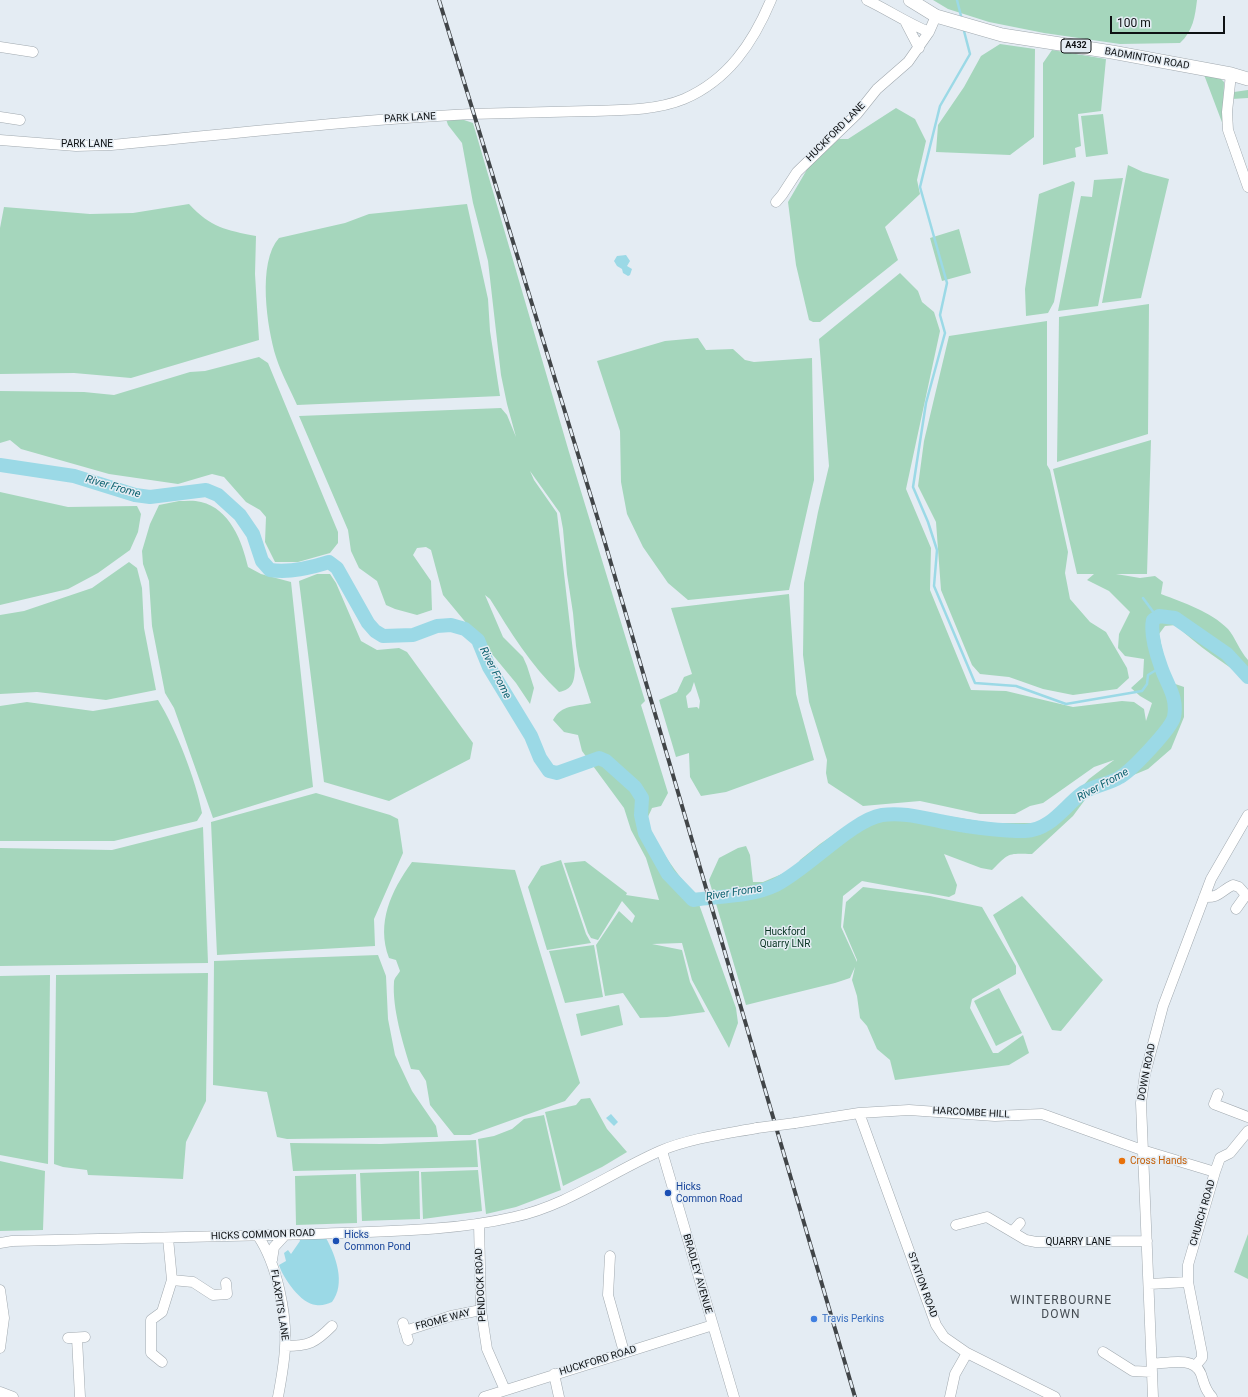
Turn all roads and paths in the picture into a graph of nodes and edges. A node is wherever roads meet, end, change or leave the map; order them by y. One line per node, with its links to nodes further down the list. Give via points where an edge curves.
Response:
1 (771, 0): 14 (street, PARK LANE, via 754,37 725,73 702,90 658,106 620,110 383,119 111,145 76,146)
2 (867, 0): 5 (street, via 888,10)
3 (910, 0): 4 (main road, BADMINTON ROAD / A432)
4 (936, 16): 6 (street, HUCKFORD LANE); 10 (main road, BADMINTON ROAD / A432, via 1002,35)
5 (906, 23): 6 (street); 8 (street)
6 (929, 32): 8 (street, HUCKFORD LANE)
7 (0, 47): 9 (street)
8 (919, 48): 16 (street, HUCKFORD LANE, via 908,62 877,89 858,114 797,172)
9 (33, 52)
10 (1231, 74): 11 (main road, BADMINTON ROAD / A432); 15 (street, via 1228,130)
11 (1248, 79)
12 (0, 117): 13 (street)
13 (20, 120)
14 (0, 140)
15 (1248, 187)
16 (776, 202)
17 (1248, 815): 18 (street, DOWN ROAD, via 1211,879)
18 (1204, 897): 19 (street, via 1213,898 1233,885 1239,887 1246,895); 26 (street, DOWN ROAD, via 1163,1006 1145,1074 1141,1103)
19 (1236, 909)
20 (1218, 1094): 22 (street, via 1214,1104)
21 (859, 1113): 23 (street, HARCOMBE HILL); 26 (street, HARCOMBE HILL, via 909,1110 995,1116 1042,1114); 53 (street, STATION ROAD, via 936,1324 944,1337)
22 (1248, 1117)
23 (795, 1123): 25 (street, HICKS COMMON ROAD, bridge, via 712,1136)
24 (1248, 1131): 27 (street, via 1230,1153 1220,1158)
25 (662, 1150): 29 (street, HICKS COMMON ROAD, via 546,1208); 46 (street, BRADLEY AVENUE)
26 (1142, 1150): 27 (street, CHURCH ROAD); 35 (street, DOWN ROAD)
27 (1215, 1172): 40 (street, CHURCH ROAD, via 1188,1265)
28 (1020, 1222): 31 (street)
29 (479, 1224): 32 (street, HICKS COMMON ROAD, via 425,1230); 44 (street, PENDOCK ROAD)
30 (956, 1225): 31 (street, QUARRY LANE, via 987,1217)
31 (1013, 1231): 35 (street, QUARRY LANE, via 1026,1240 1036,1242)
32 (285, 1235): 33 (street, HICKS COMMON ROAD); 38 (street, FLAXPITS LANE, via 274,1247)
33 (258, 1236): 34 (street, HICKS COMMON ROAD); 38 (street, FLAXPITS LANE)
34 (168, 1238): 36 (street, HICKS COMMON ROAD, via 12,1240); 39 (street)
35 (1147, 1241): 42 (street, DOWN ROAD)
36 (0, 1243)
37 (610, 1256): 51 (street, via 613,1267 608,1295)
38 (272, 1260): 49 (street, FLAXPITS LANE)
39 (172, 1280): 41 (street, via 193,1282 213,1295 227,1294); 54 (street, via 162,1312 151,1320 151,1354)
40 (1188, 1282): 42 (street); 55 (street, CHURCH ROAD, via 1202,1353 1202,1358)
41 (226, 1283)
42 (1149, 1284): 56 (street, DOWN ROAD)
43 (0, 1290): 50 (street, via 4,1318)
44 (481, 1310): 47 (street, FROME WAY); 58 (street, PENDOCK ROAD, via 487,1350)
45 (332, 1326): 49 (street, via 311,1344)
46 (712, 1326): 51 (street, HUCKFORD ROAD); 65 (street, BRADLEY AVENUE)
47 (405, 1331)
48 (77, 1338): 61 (street)
49 (285, 1346): 62 (street, FLAXPITS LANE)
50 (0, 1348)
51 (624, 1352): 57 (street, HUCKFORD ROAD)
52 (1103, 1352): 56 (street, via 1133,1371)
53 (967, 1354): 66 (street, via 955,1374); 67 (street, STATION ROAD)
54 (162, 1362)
55 (1196, 1365): 56 (street, via 1189,1363); 69 (street, via 1201,1372 1206,1391)
56 (1152, 1368): 68 (street, DOWN ROAD)
57 (554, 1374): 58 (street, HUCKFORD ROAD); 64 (street)
58 (505, 1390): 63 (street, HUCKFORD ROAD)
59 (0, 1392): 60 (street)
60 (13, 1397)
61 (80, 1397)
62 (278, 1397)
63 (484, 1397)
64 (559, 1397)
65 (734, 1397)
66 (950, 1397)
67 (1055, 1397)
68 (1153, 1397)
69 (1212, 1397)

